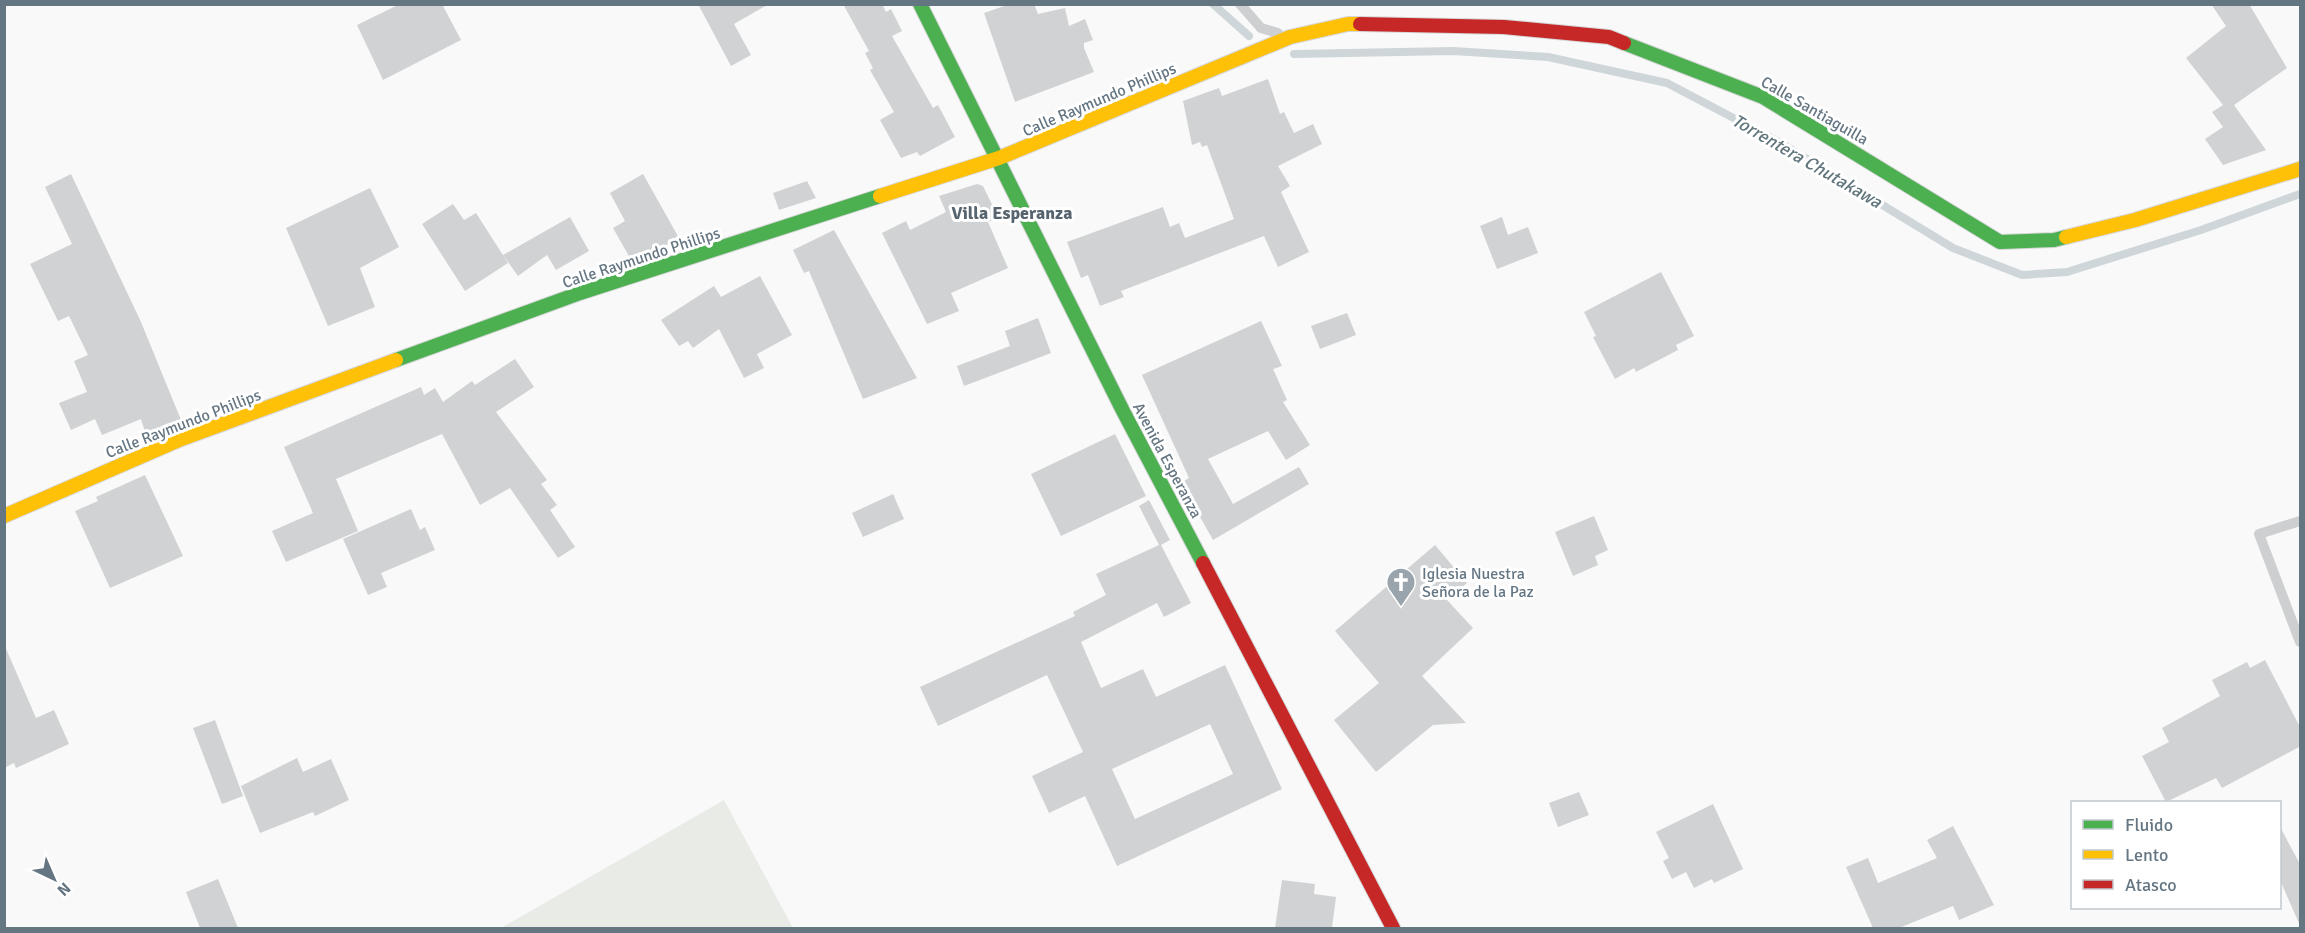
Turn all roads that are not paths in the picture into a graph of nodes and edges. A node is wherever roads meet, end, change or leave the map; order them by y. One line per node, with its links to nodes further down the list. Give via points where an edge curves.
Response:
1 (920, 4): 4 (street, Avenida Esperanza)
2 (1240, 4): 3 (lane, via 1261,28)
3 (1286, 38): 4 (street, Calle Raymundo Phillips); 5 (street, Calle Santiaguilla, via 1348,24 1504,27 1609,37 1763,96 2000,242 2054,240 2135,220)
4 (999, 158): 6 (street, Calle Raymundo Phillips, via 569,297 179,440); 9 (street, Avenida Esperanza, via 1122,409)
5 (2301, 169)
6 (4, 516)
7 (2301, 520): 8 (lane, via 2259,534)
8 (2301, 642)
9 (1393, 928)

